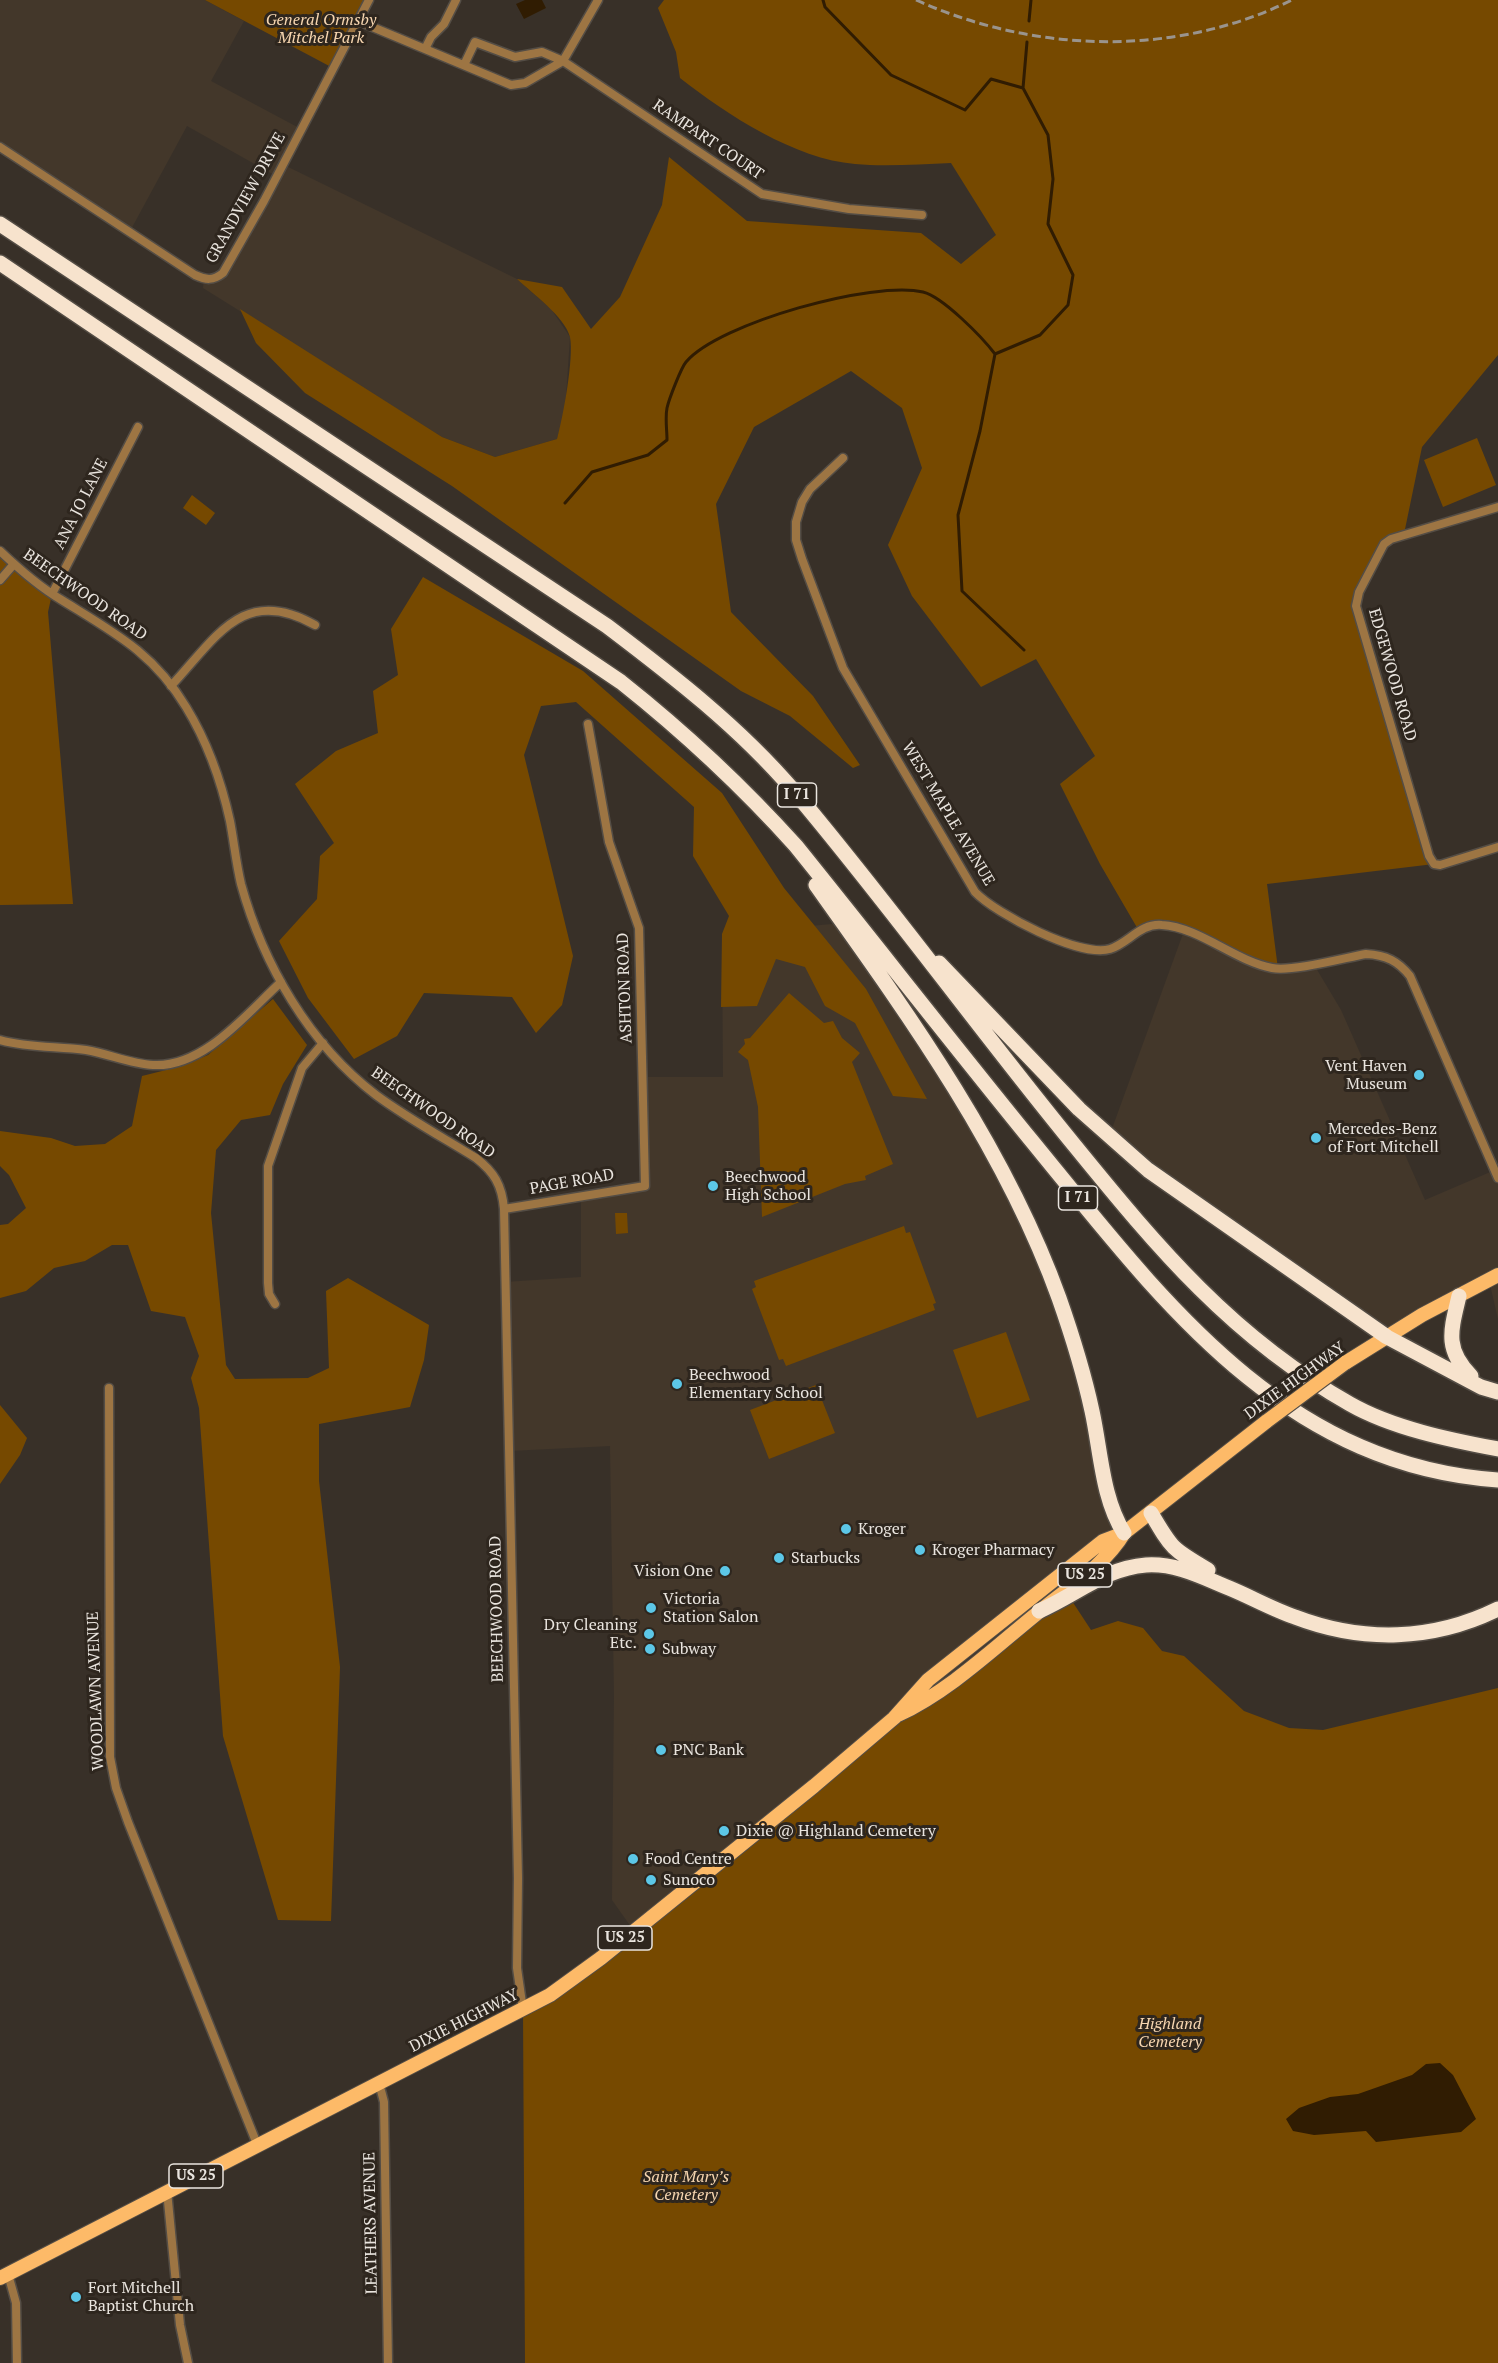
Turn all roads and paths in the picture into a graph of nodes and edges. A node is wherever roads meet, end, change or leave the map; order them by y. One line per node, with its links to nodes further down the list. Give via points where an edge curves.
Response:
1 (369, 0): 4 (street, GRANDVIEW DRIVE)
2 (456, 0): 5 (street)
3 (598, 0): 6 (street)
4 (358, 21): 5 (street); 8 (street, GRANDVIEW DRIVE, via 264,201 217,278 195,275)
5 (426, 47): 7 (street)
6 (563, 61): 7 (street, via 525,83 511,85); 7 (street, RAMPART COURT, via 542,52 515,57 475,42); 9 (street, RAMPART COURT, via 762,194 849,209)
7 (464, 64)
8 (0, 147)
9 (922, 215)
10 (0, 224): 26 (highway, I 71, via 607,626 673,676 730,725 790,787)
11 (0, 263): 13 (highway, I 71)
12 (0, 270): 13 (highway)
13 (43, 292): 24 (highway, I 71, via 621,682 681,729)
14 (138, 428): 20 (street, ANA JO LANE)
15 (843, 458): 30 (street, WEST MAPLE AVENUE, via 810,489 802,502 796,540 843,668 975,892 1007,917 1089,951 1109,950 1139,931 1161,924 1184,930 1270,968 1366,954 1395,961 1410,976)
16 (1498, 507): 25 (street, EDGEWOOD ROAD, via 1391,539 1384,544 1356,606 1434,864)
17 (0, 551): 18 (street, BEECHWOOD ROAD)
18 (14, 564): 19 (street); 20 (street, BEECHWOOD ROAD)
19 (0, 580)
20 (52, 594): 22 (street, BEECHWOOD ROAD, via 118,634 149,660)
21 (315, 625): 22 (street, via 284,611 262,609 249,613 226,628)
22 (171, 686): 27 (street, BEECHWOOD ROAD, via 215,765 241,882 261,941)
23 (588, 724): 31 (street, ASHTON ROAD, via 609,842 639,928)
24 (748, 793): 41 (highway, I 71, via 796,846 1104,1230 1217,1353 1265,1392 1324,1430 1424,1467); 43 (highway, via 843,923 946,1077 1019,1203 1062,1307 1092,1410 1114,1517)
25 (1498, 847)
26 (897, 919): 36 (highway, via 1109,1137 1206,1213); 40 (highway, I 71, via 992,1045 1132,1216 1219,1310 1276,1358 1352,1406 1437,1436)
27 (281, 982): 28 (street, via 210,1045 165,1065); 29 (street, BEECHWOOD ROAD)
28 (0, 1040)
29 (323, 1043): 32 (street, BEECHWOOD ROAD, via 374,1093 490,1169 502,1192); 35 (street, via 302,1068 268,1166 268,1283)
30 (1498, 1178)
31 (645, 1186): 32 (street, PAGE ROAD)
32 (504, 1209): 48 (street, BEECHWOOD ROAD, via 518,1968)
33 (1498, 1275): 34 (main road, DIXIE HIGHWAY / US 25)
34 (1459, 1296): 36 (main road, DIXIE HIGHWAY / US 25); 37 (highway, via 1451,1347 1457,1363)
35 (275, 1305)
36 (1387, 1337): 37 (highway); 42 (main road, DIXIE HIGHWAY / US 25, bridge, via 1267,1421)
37 (1481, 1387): 39 (highway)
38 (109, 1388): 50 (street, WOODLAWN AVENUE, via 108,1709 113,1779)
39 (1498, 1392)
40 (1498, 1449)
41 (1498, 1480)
42 (1151, 1513): 43 (main road, DIXIE HIGHWAY / US 25); 44 (highway, via 1164,1537 1182,1556)
43 (1124, 1533): 46 (main road, DIXIE HIGHWAY / US 25, via 1113,1552); 47 (main road, DIXIE HIGHWAY / US 25, via 1103,1541 936,1673)
44 (1245, 1594): 45 (highway, via 1298,1618 1366,1636 1439,1630); 46 (highway, via 1172,1566 1146,1565 1110,1572 1070,1598)
45 (1498, 1609)
46 (1039, 1611): 47 (main road, DIXIE HIGHWAY / US 25, via 920,1705)
47 (894, 1718): 48 (main road, DIXIE HIGHWAY / US 25, via 601,1958)
48 (523, 2010): 49 (main road, DIXIE HIGHWAY / US 25)
49 (379, 2083): 50 (main road, DIXIE HIGHWAY / US 25); 55 (street, LEATHERS AVENUE, via 384,2102)
50 (257, 2144): 51 (main road, DIXIE HIGHWAY / US 25)
51 (167, 2191): 52 (main road, DIXIE HIGHWAY / US 25); 54 (street, via 180,2325)
52 (4, 2276): 53 (street, via 16,2303)
53 (17, 2363)
54 (188, 2363)
55 (388, 2363)

